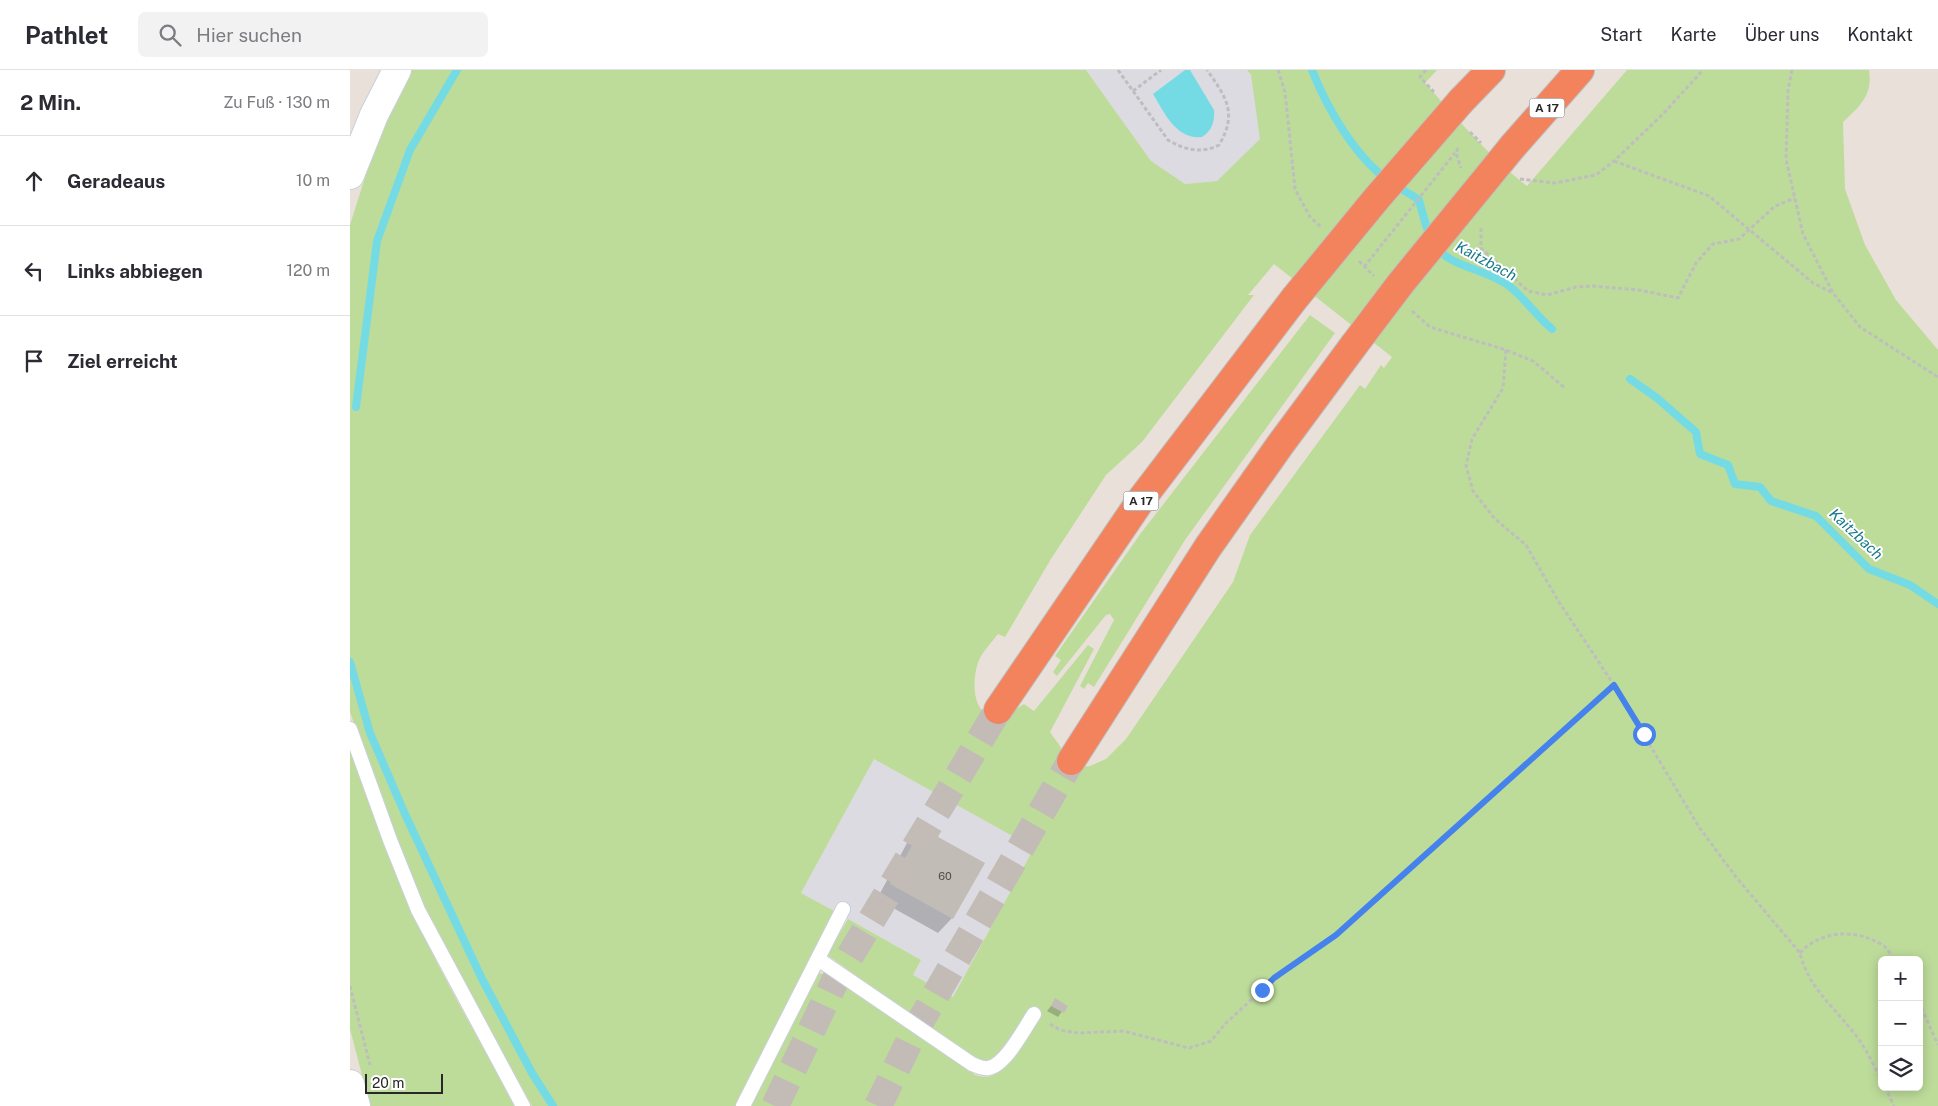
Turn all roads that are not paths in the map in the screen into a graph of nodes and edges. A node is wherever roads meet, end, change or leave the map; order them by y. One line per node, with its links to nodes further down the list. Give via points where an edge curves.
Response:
1 (397, 70): 4 (main road, via 374,115)
2 (1490, 70): 5 (highway, A 17, bridge, via 1377,198 1294,299 1143,497)
3 (1580, 70): 7 (highway, A 17, bridge, via 1401,283 1280,445 1208,547)
4 (350, 175)
5 (998, 710)
6 (350, 728): 13 (lane, via 418,910)
7 (1071, 761)
8 (843, 910): 9 (lane)
9 (818, 958): 10 (lane, via 980,1067 990,1068 1004,1058); 14 (lane)
10 (1034, 1014)
11 (361, 1078): 12 (main road)
12 (356, 1106)
13 (523, 1106)
14 (743, 1106)

